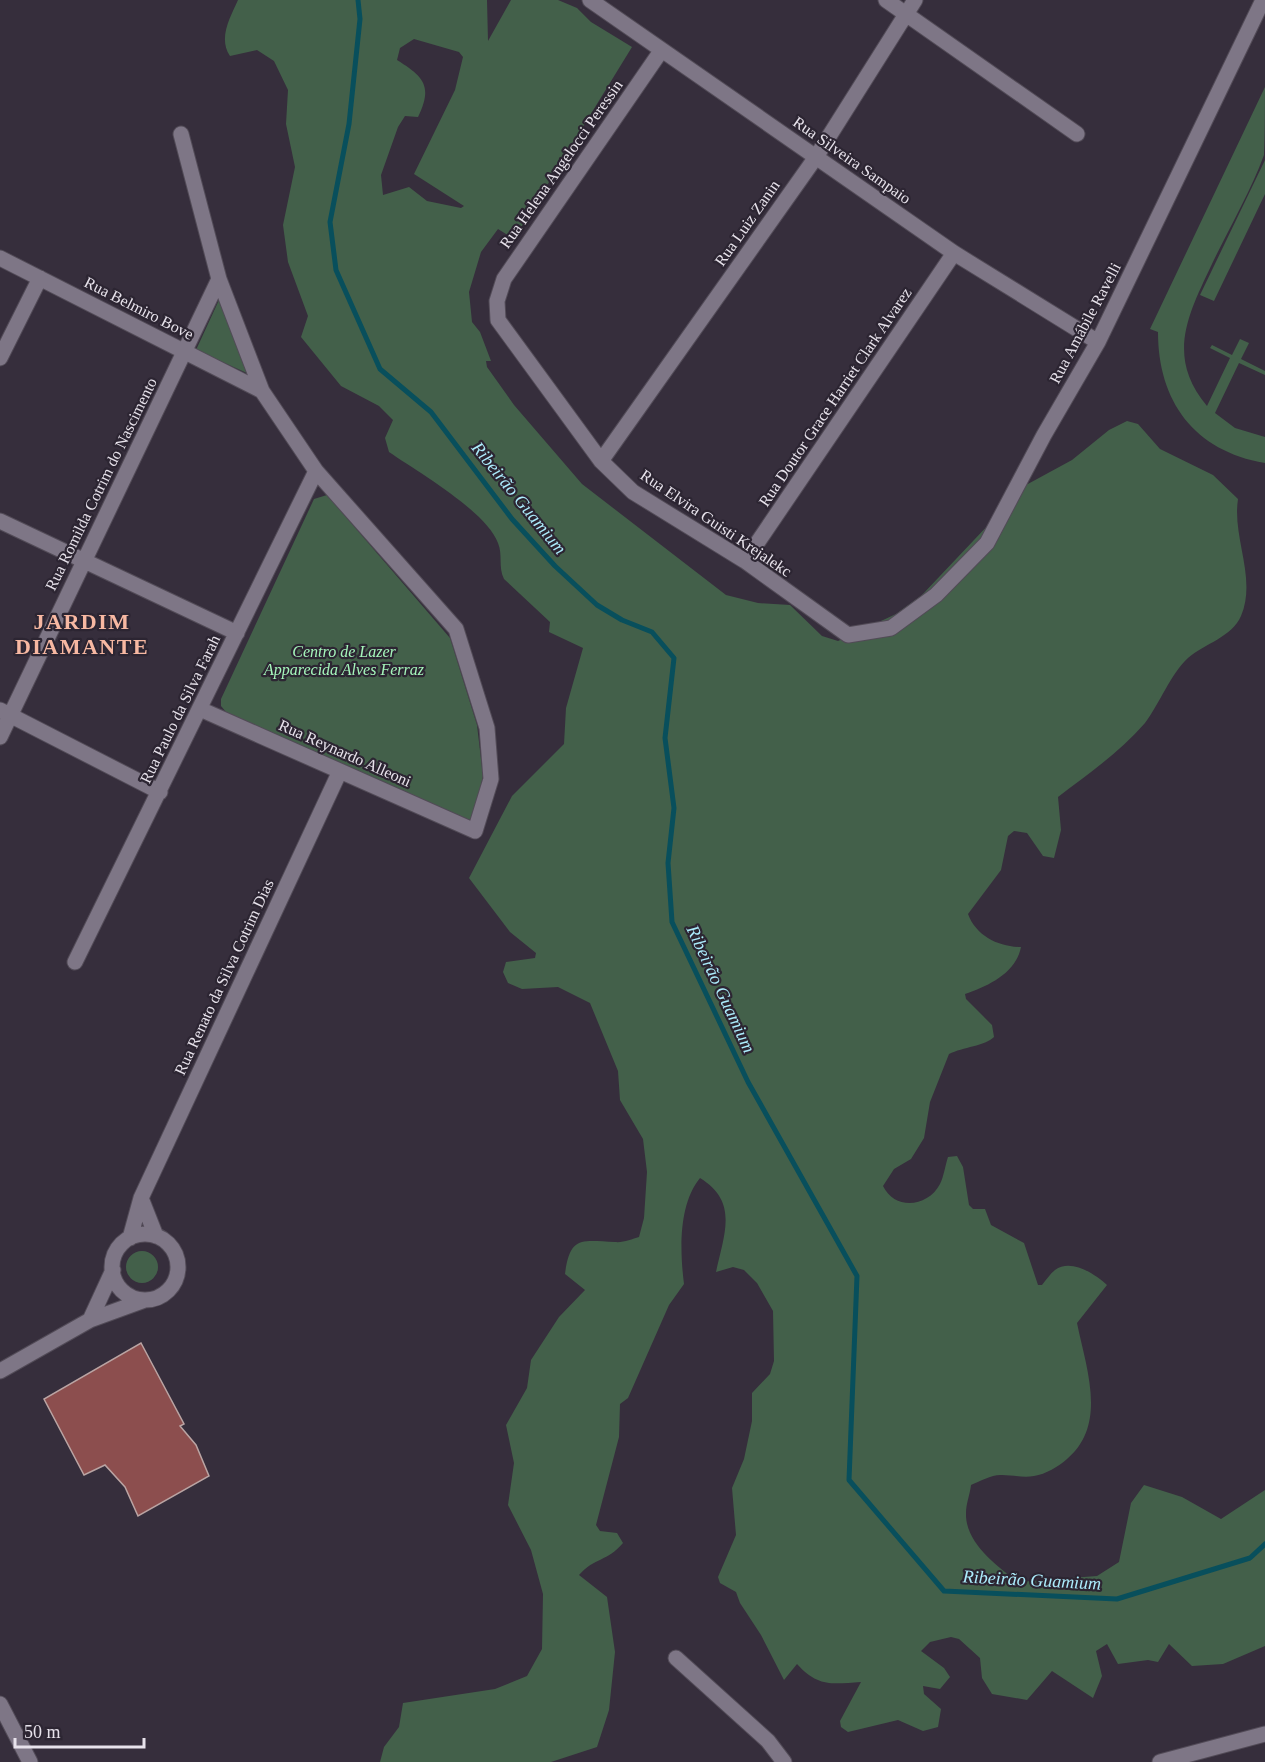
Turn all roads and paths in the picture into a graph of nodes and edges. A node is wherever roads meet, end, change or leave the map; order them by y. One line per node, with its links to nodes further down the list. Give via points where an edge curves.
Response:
1 (590, 0): 5 (street, Rua Silveira Sampaio)
2 (886, 0): 4 (street)
3 (1263, 0): 14 (street, Rua Amábile Ravelli)
4 (910, 6): 7 (street); 8 (street, Rua Luiz Zanin)
5 (661, 51): 8 (street, Rua Silveira Sampaio); 13 (street, Rua Helena Angelocci Peressin, via 504,279)
6 (181, 134): 12 (street)
7 (1077, 134)
8 (816, 157): 9 (street, Rua Silveira Sampaio); 18 (street, Rua Luiz Zanin)
9 (954, 252): 14 (street, Rua Silveira Sampaio); 22 (street, Rua Doutor Grace Harriet Clark Alvarez)
10 (0, 258): 11 (street, Rua Belmiro Bove)
11 (40, 278): 15 (street, Rua Belmiro Bove); 16 (street)
12 (219, 279): 15 (street, Rua Romilda Cotrim do Nascimento); 17 (street)
13 (497, 301): 18 (street, Rua Elvira Guisti Krejalekc, via 498,320)
14 (1098, 342): 23 (street, Rua Amábile Ravelli, via 987,543 936,595)
15 (184, 352): 17 (street, Rua Belmiro Bove); 21 (street, Rua Romilda Cotrim do Nascimento)
16 (0, 358)
17 (262, 391): 19 (street)
18 (601, 460): 22 (street, Rua Elvira Guisti Krejalekc, via 633,492)
19 (316, 471): 24 (street, Rua Paulo da Silva Farah); 28 (street, Rua Reynardo Alleoni, via 456,629 487,728 491,779 476,831)
20 (0, 521): 21 (street)
21 (84, 561): 24 (street); 26 (street, Rua Romilda Cotrim do Nascimento)
22 (745, 561): 23 (street, Rua Elvira Guisti Krejalekc, via 849,635)
23 (891, 628)
24 (237, 633): 25 (street, Rua Paulo da Silva Farah)
25 (200, 708): 28 (street, Rua Reynardo Alleoni); 29 (street, Rua Paulo da Silva Farah)
26 (5, 712): 27 (street, Rua Romilda Cotrim do Nascimento); 29 (street)
27 (0, 737)
28 (340, 771): 31 (street, Rua Renato da Silva Cotrim Dias)
29 (160, 792): 30 (street, Rua Paulo da Silva Farah)
30 (75, 962)
31 (141, 1198): 32 (street); 33 (street, Rua Renato da Silva Cotrim Dias)
32 (156, 1236): 33 (street); 35 (street, via 175,1254 177,1275 166,1293)
33 (130, 1238): 34 (street, via 116,1251)
34 (112, 1270): 35 (street, via 126,1294); 36 (street)
35 (146, 1300): 36 (street)
36 (90, 1320): 37 (street)
37 (0, 1371)
38 (676, 1658): 42 (street, via 768,1741)
39 (0, 1704): 41 (street)
40 (1265, 1734): 43 (street)
41 (30, 1762)
42 (784, 1762)
43 (1160, 1762)

